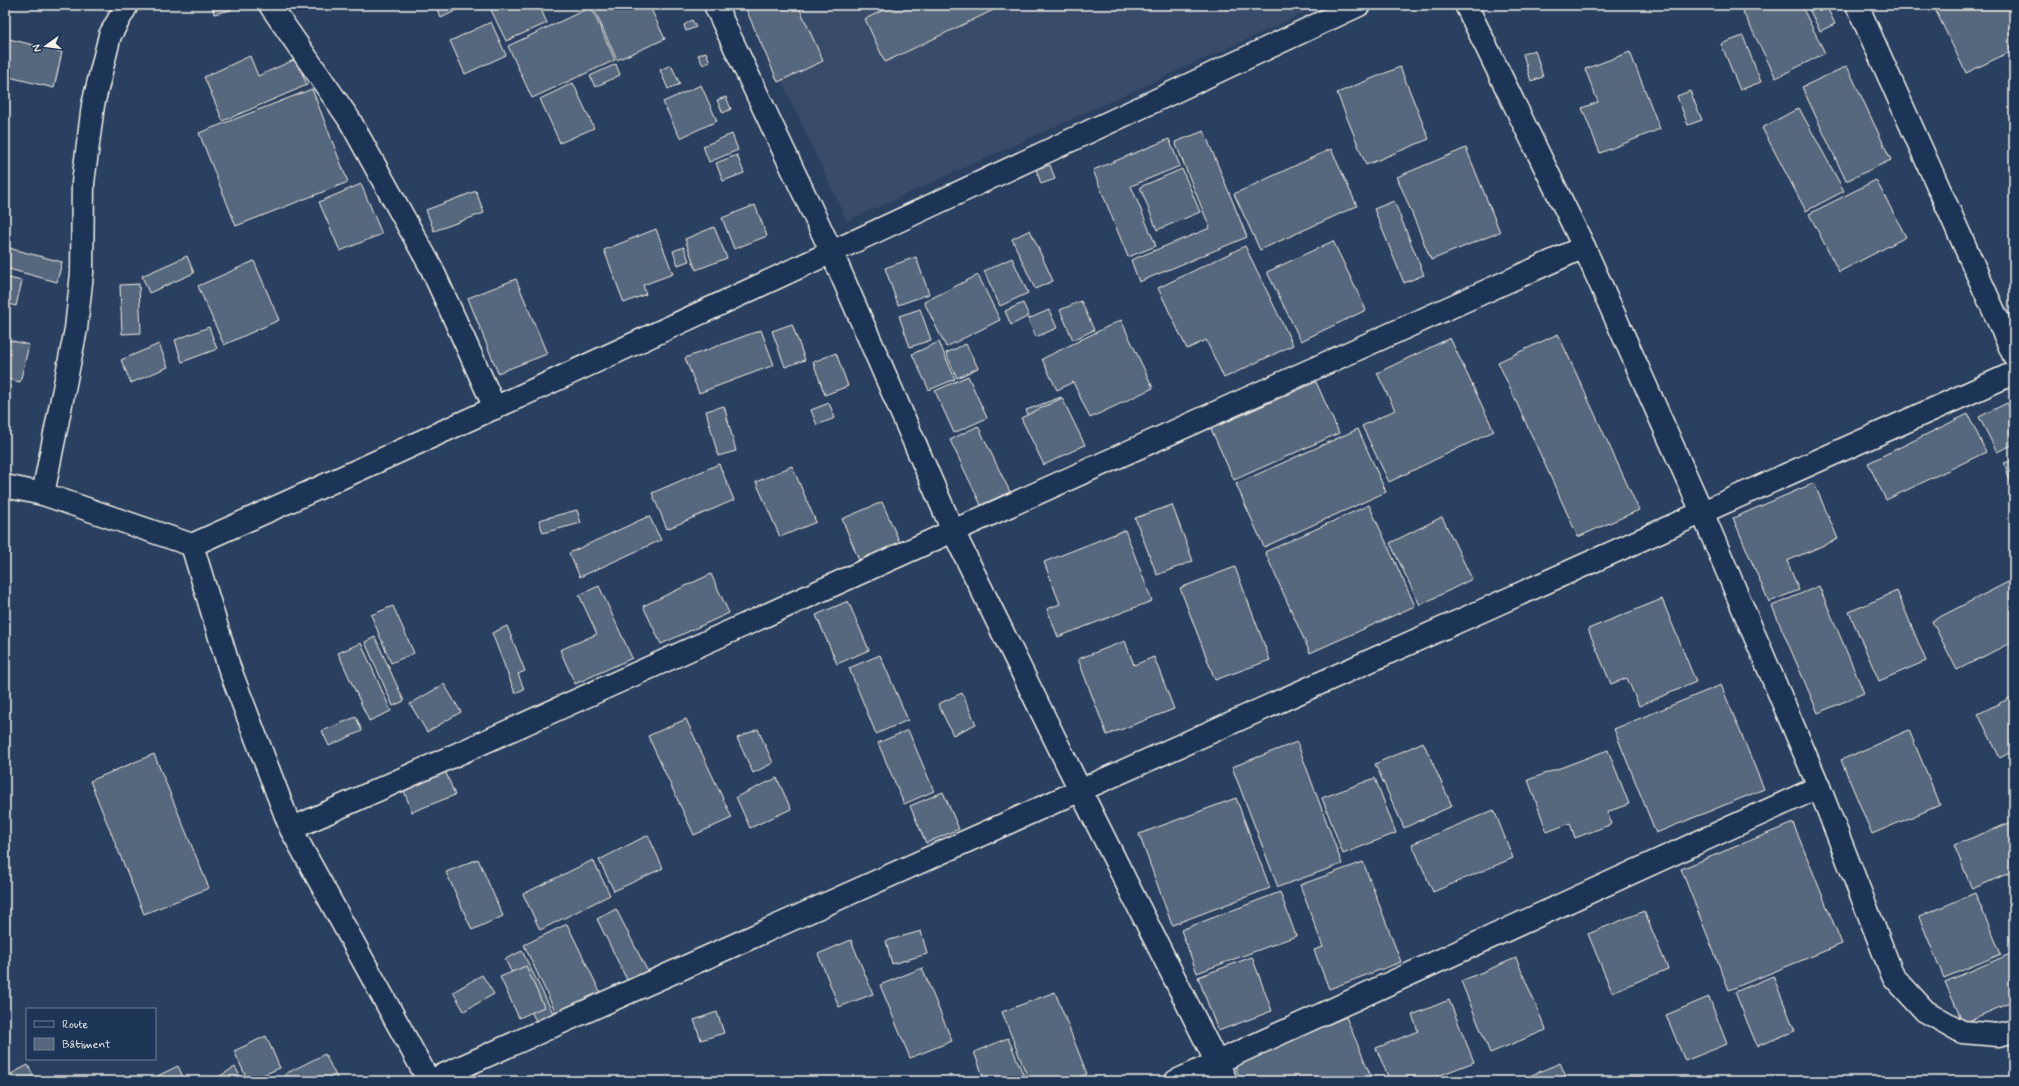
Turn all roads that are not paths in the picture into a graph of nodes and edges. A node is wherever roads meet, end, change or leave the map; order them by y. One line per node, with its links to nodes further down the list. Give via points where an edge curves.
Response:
1 (127, 5): 13 (street, via 110,35 93,105 83,183 82,273 76,329)
2 (270, 5): 11 (street, via 349,119 431,267)
3 (715, 5): 8 (street)
4 (1359, 5): 8 (street)
5 (1466, 5): 7 (street)
6 (1857, 5): 9 (street)
7 (1584, 246): 14 (street); 15 (street)
8 (832, 253): 11 (street); 15 (street)
9 (2014, 356)
10 (2014, 373): 14 (street)
11 (495, 408): 16 (street)
12 (5, 486): 13 (street)
13 (43, 494): 16 (street)
14 (1702, 512): 17 (street); 18 (street)
15 (953, 531): 18 (street); 19 (street)
16 (192, 545): 19 (street, via 229,667)
17 (1819, 787): 20 (street, via 1893,976 1925,1011 1962,1032 1998,1035); 21 (street)
18 (1080, 790): 21 (street); 22 (street)
19 (291, 829): 22 (street)
20 (2014, 1031)
21 (1222, 1071): 23 (street)
22 (430, 1081)
23 (1176, 1081)

